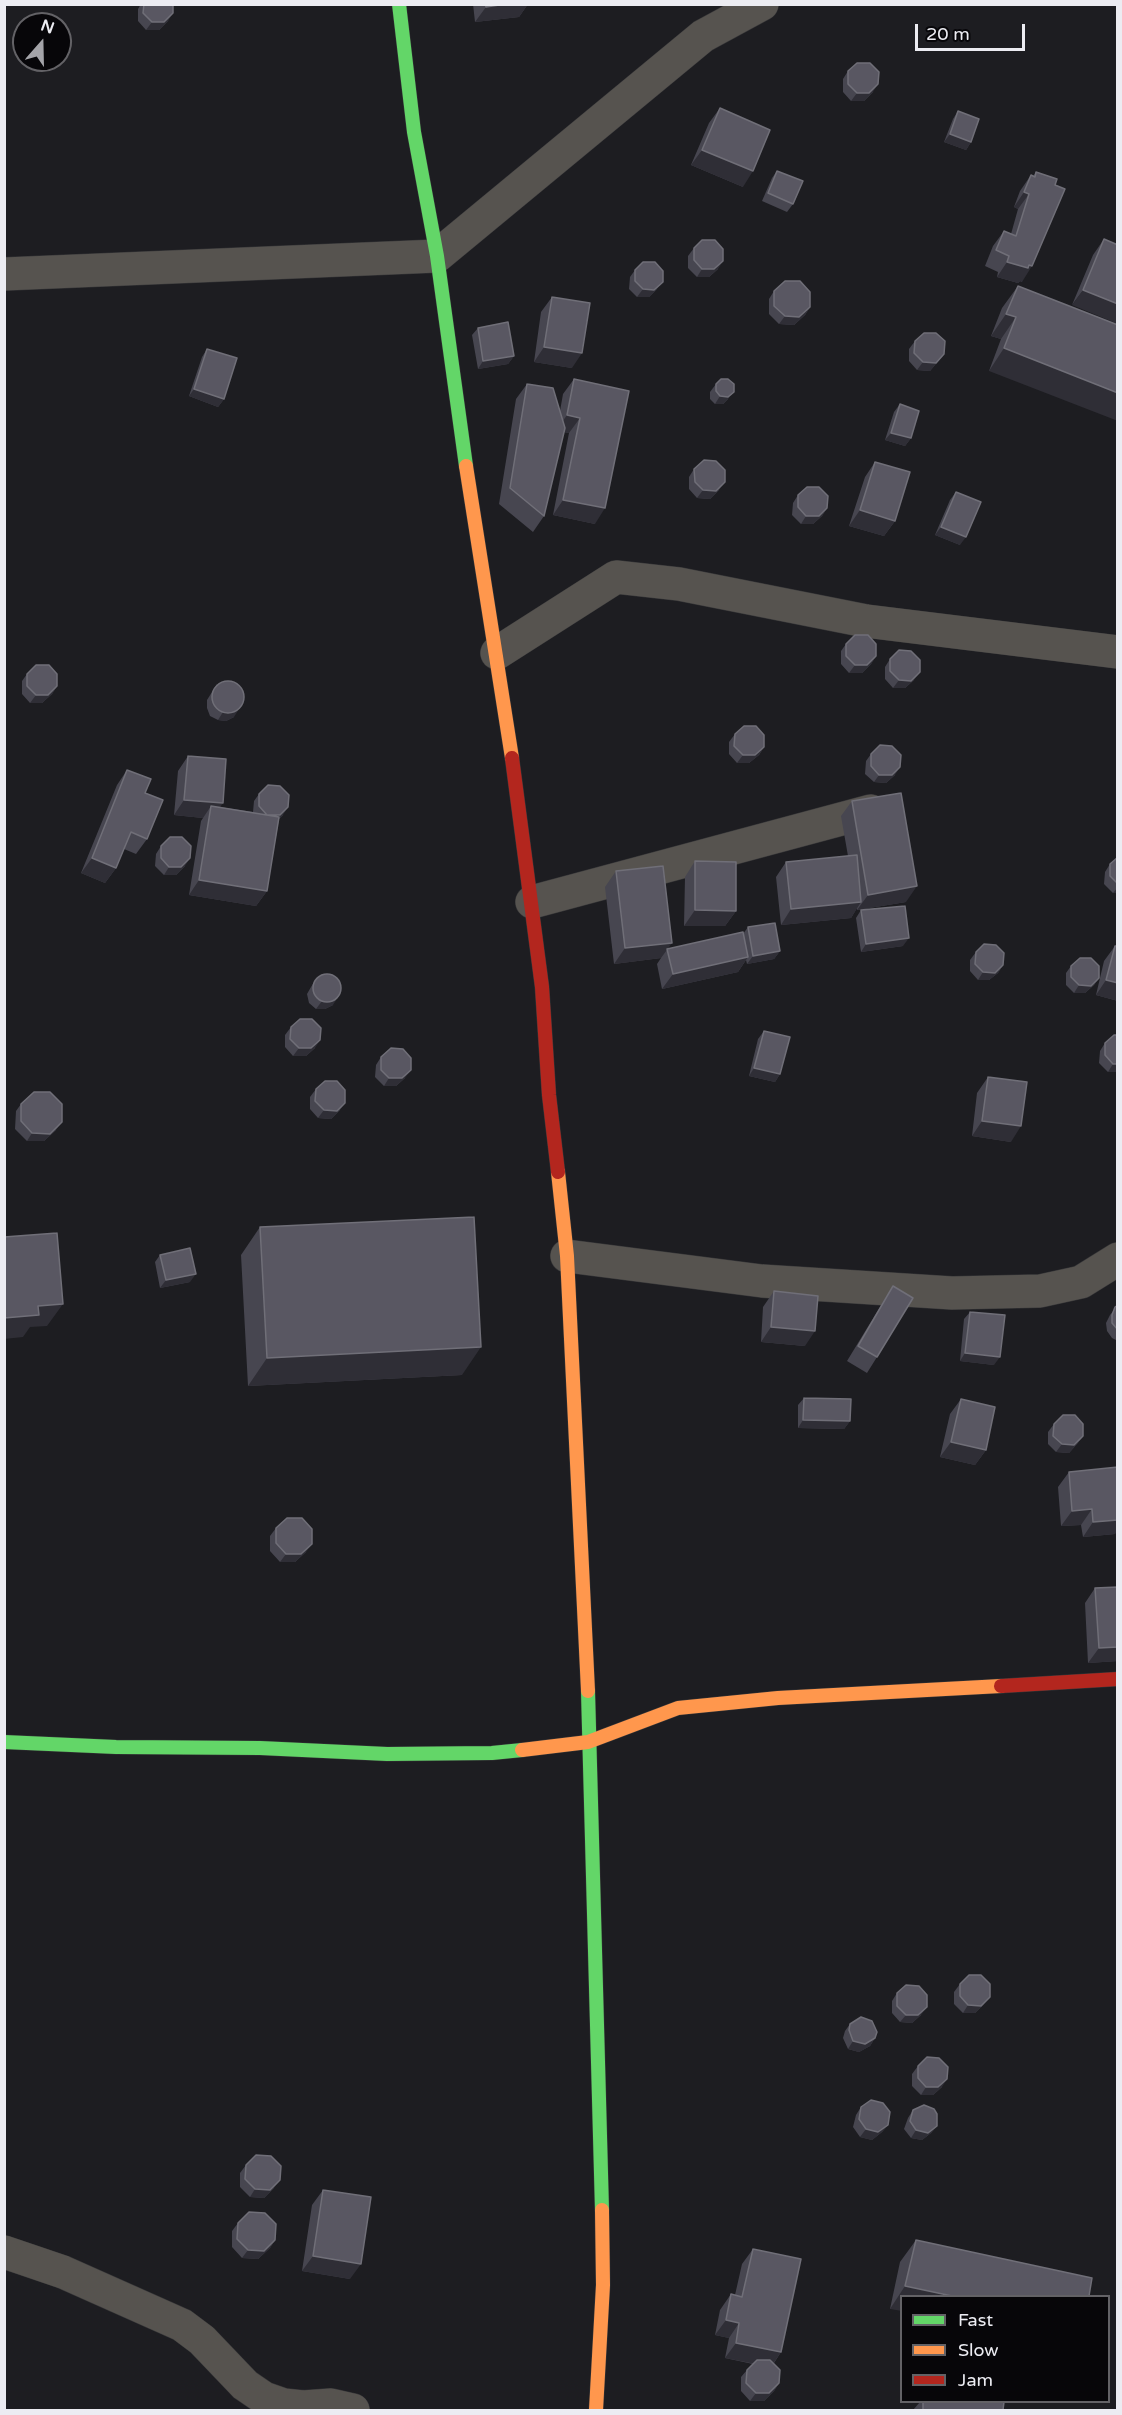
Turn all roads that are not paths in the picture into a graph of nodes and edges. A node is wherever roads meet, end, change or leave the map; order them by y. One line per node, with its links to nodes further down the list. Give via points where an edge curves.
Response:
1 (399, 4): 3 (street, via 414,132)
2 (762, 4): 3 (street, via 703,36)
3 (437, 256): 4 (street); 6 (street)
4 (4, 274)
5 (1118, 651): 6 (street, via 866,621 680,584 616,577)
6 (497, 653): 8 (street)
7 (871, 811): 8 (street)
8 (532, 902): 9 (street)
9 (567, 1256): 10 (street, via 762,1281 952,1293 1040,1291 1081,1282); 13 (street, via 584,1557)
10 (1118, 1258)
11 (1118, 1679): 13 (street, via 778,1698 678,1708)
12 (4, 1742): 13 (street, via 387,1754 492,1753)
13 (588, 1742): 16 (street, via 602,2179 603,2285)
14 (4, 2252): 15 (street, via 63,2272 182,2325 264,2398 284,2405 332,2405)
15 (353, 2410)
16 (596, 2410)

